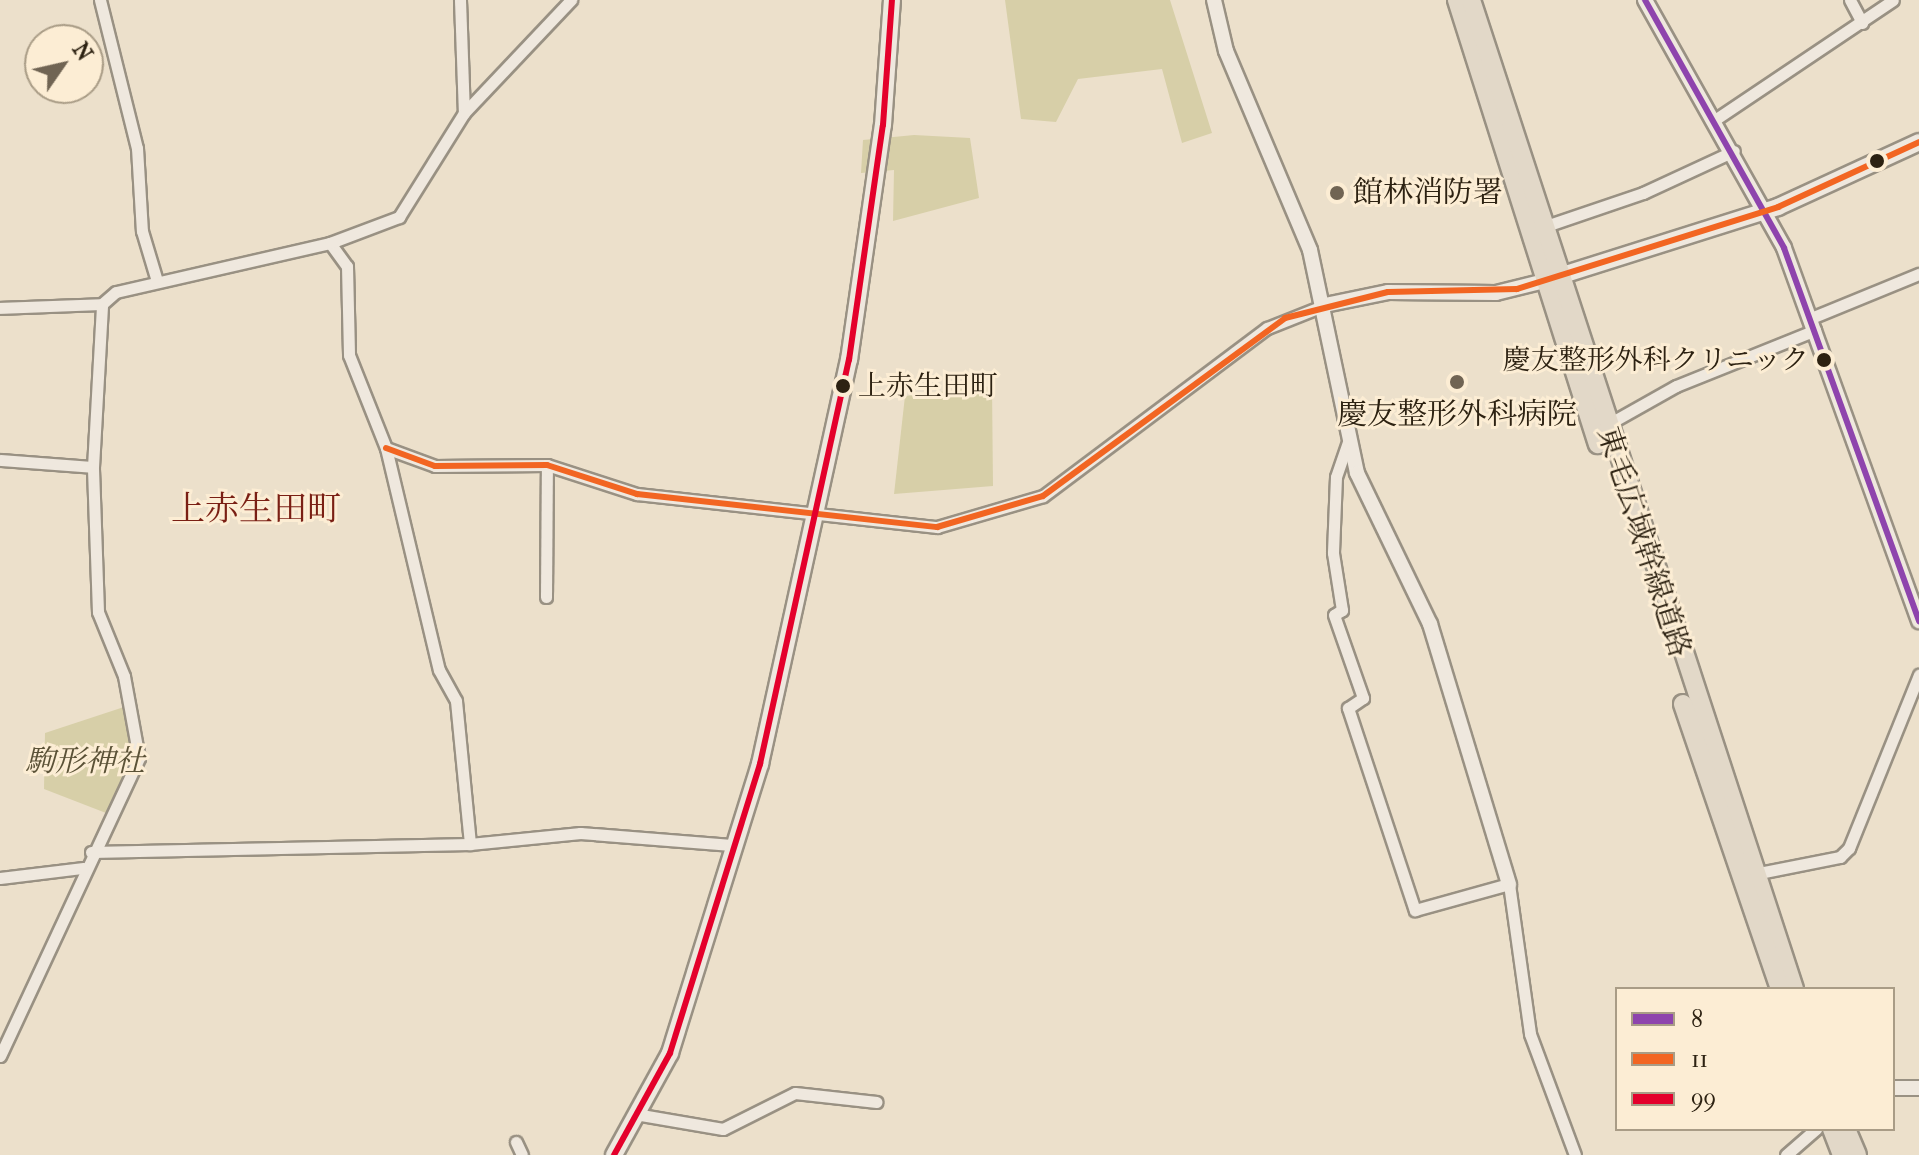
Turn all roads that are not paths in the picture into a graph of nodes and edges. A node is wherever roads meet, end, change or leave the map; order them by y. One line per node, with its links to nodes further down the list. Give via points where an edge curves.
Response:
1 (100, 0): 21 (street, via 137,148 142,231)
2 (460, 0): 12 (street)
3 (571, 0): 12 (street)
4 (892, 0): 32 (main road, via 881,141)
5 (1214, 0): 23 (street, via 1226,51 1299,219)
6 (1457, 0): 20 (highway, 東毛広域幹線道路)
7 (1471, 0): 17 (highway, 東毛広域幹線道路)
8 (1645, 0): 13 (street)
9 (1850, 0): 11 (street)
10 (1893, 0): 11 (street)
11 (1862, 23): 13 (street)
12 (464, 113): 18 (street, via 399,217)
13 (1716, 119): 15 (street)
14 (1919, 142): 16 (main road)
15 (1734, 151): 16 (street); 17 (street)
16 (1765, 212): 20 (main road); 25 (street)
17 (1543, 227): 20 (highway, 東毛広域幹線道路)
18 (330, 243): 21 (street); 28 (street, via 347,266 349,355)
19 (1919, 274): 25 (street)
20 (1552, 279): 23 (street, via 1469,295 1388,292); 26 (highway, 東毛広域幹線道路); 40 (highway, 東毛広域幹線道路)
21 (157, 281): 22 (street, via 116,292)
22 (102, 304): 24 (street); 31 (street)
23 (1325, 305): 27 (street); 32 (street, via 1267,328 1073,476 1013,509 937,527)
24 (0, 308)
25 (1813, 324): 26 (street, via 1676,386); 34 (street)
26 (1605, 426): 40 (highway, 東毛広域幹線道路)
27 (1349, 439): 42 (street, via 1365,495 1430,624); 42 (street, via 1336,477 1333,553 1342,610 1334,615 1363,698 1348,708 1415,910)
28 (386, 448): 30 (street, via 454,469); 36 (street, via 439,670 456,701)
29 (0, 460): 31 (street)
30 (547, 465): 32 (street, via 637,494); 33 (street)
31 (93, 467): 38 (street, via 98,612 124,676 139,758)
32 (818, 517): 37 (main road, via 760,764)
33 (546, 597)
34 (1919, 621)
35 (1919, 675): 40 (street, via 1849,848 1840,857)
36 (470, 844): 37 (street, via 580,833); 38 (street)
37 (732, 845): 49 (main road, via 670,1053)
38 (91, 852): 39 (street)
39 (83, 868): 41 (street); 45 (street)
40 (1745, 876): 43 (highway, 東毛広域幹線道路); 44 (highway, 東毛広域幹線道路)
41 (0, 878)
42 (1509, 884): 56 (street, via 1530,1034)
43 (1779, 987)
44 (1793, 987)
45 (0, 1056)
46 (1895, 1088): 47 (street)
47 (1919, 1088)
48 (877, 1102): 49 (street, via 795,1093 723,1129)
49 (641, 1115): 54 (main road)
50 (1814, 1131): 57 (street)
51 (1833, 1131): 58 (highway)
52 (1847, 1131): 59 (highway)
53 (516, 1142): 55 (street)
54 (616, 1154)
55 (522, 1155)
56 (1575, 1155)
57 (1786, 1155)
58 (1842, 1155)
59 (1857, 1155)

